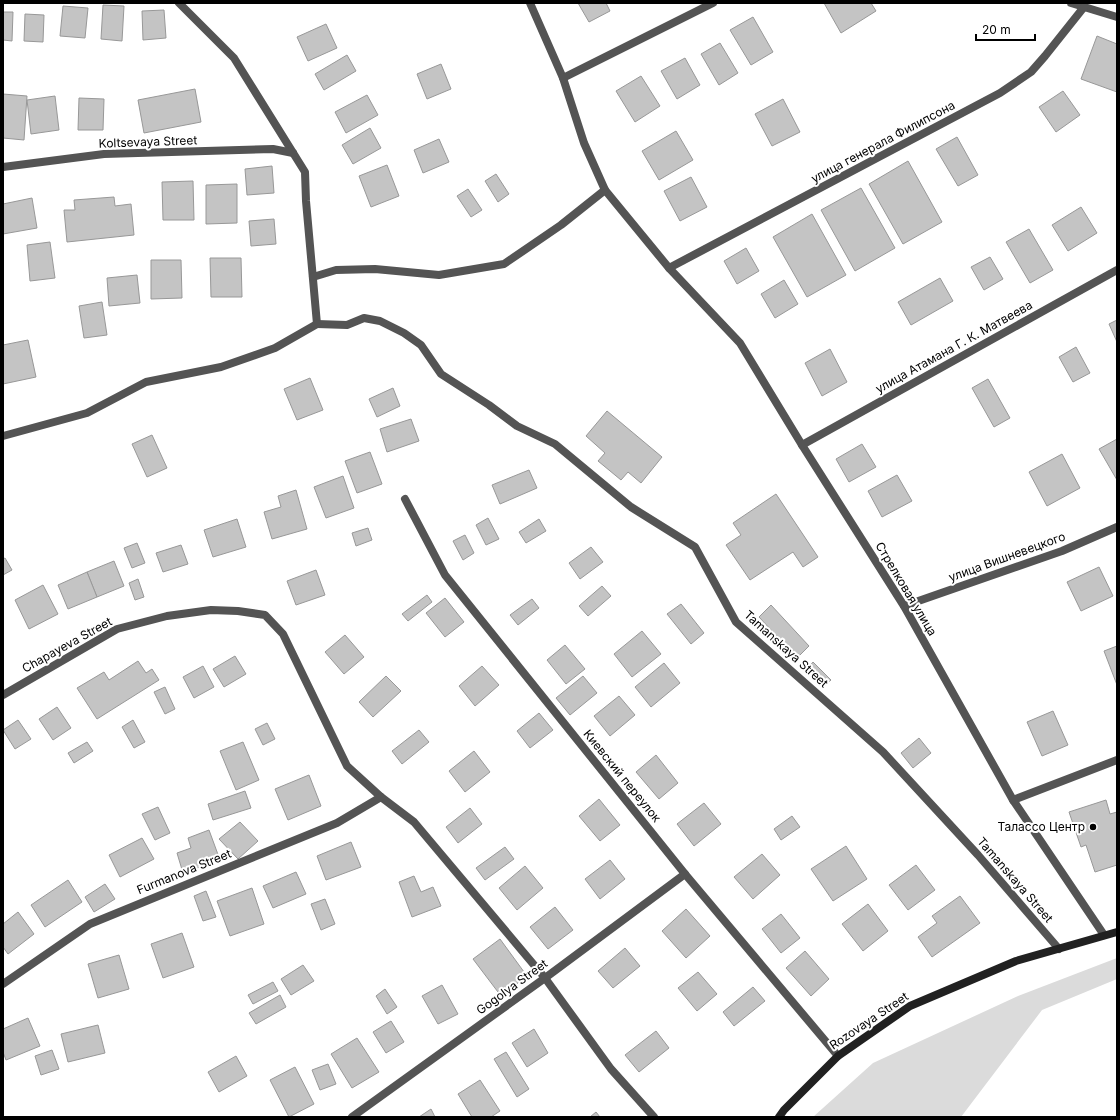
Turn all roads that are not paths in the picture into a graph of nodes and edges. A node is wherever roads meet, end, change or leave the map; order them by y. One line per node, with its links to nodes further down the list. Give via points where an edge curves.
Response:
1 (179, 3): 8 (street, via 234,58)
2 (530, 3): 7 (street, Стрелковая улица)
3 (713, 3): 7 (street)
4 (1071, 3): 5 (street)
5 (1084, 7): 6 (street); 11 (street, улица генерала Филипсона, via 1031,72 1000,93)
6 (1117, 17)
7 (563, 78): 10 (street, Стрелковая улица, via 584,143)
8 (293, 153): 9 (street, Koltsevaya Street, via 273,149 104,154); 13 (street, via 305,172)
9 (3, 167)
10 (605, 190): 11 (street, Стрелковая улица); 13 (street, via 561,225 504,264 439,275 375,268 336,270)
11 (669, 268): 16 (street, Стрелковая улица, via 740,343)
12 (1117, 270): 16 (street, улица Атамана Г. К. Матвеева)
13 (312, 277): 14 (street)
14 (317, 324): 15 (street, via 276,348 221,367 146,382 87,413); 27 (street, Tamanskaya Street, via 347,326 364,318 380,321 404,333 421,345 441,374 517,426 555,444 631,507 695,547 736,622 883,752 978,855)
15 (3, 436)
16 (802, 445): 19 (street, Стрелковая улица)
17 (405, 499): 24 (street, Киевский переулок, via 445,575)
18 (1117, 527): 19 (street, улица Вишневецкого, via 1062,551)
19 (904, 606): 23 (street, Стрелковая улица)
20 (3, 695): 22 (street, Chapayeva Street, via 117,629 167,616 211,610 265,615 283,634 347,766)
21 (1117, 760): 23 (street)
22 (382, 797): 28 (street, via 414,822); 29 (street, Furmanova Street, via 337,823 90,924)
23 (1013, 800): 26 (street, Стрелковая улица)
24 (684, 874): 28 (street, Gogolya Street); 30 (street, Киевский переулок)
25 (1117, 932): 26 (main road, Rozovaya Street)
26 (1104, 935): 27 (main road, Rozovaya Street)
27 (1059, 949): 30 (main road, Rozovaya Street, via 1016,960 910,1006)
28 (545, 978): 31 (street, Gogolya Street); 32 (street, via 611,1069)
29 (3, 984)
30 (838, 1056): 33 (main road, Rozovaya Street)
31 (352, 1117)
32 (654, 1117)
33 (779, 1117)

